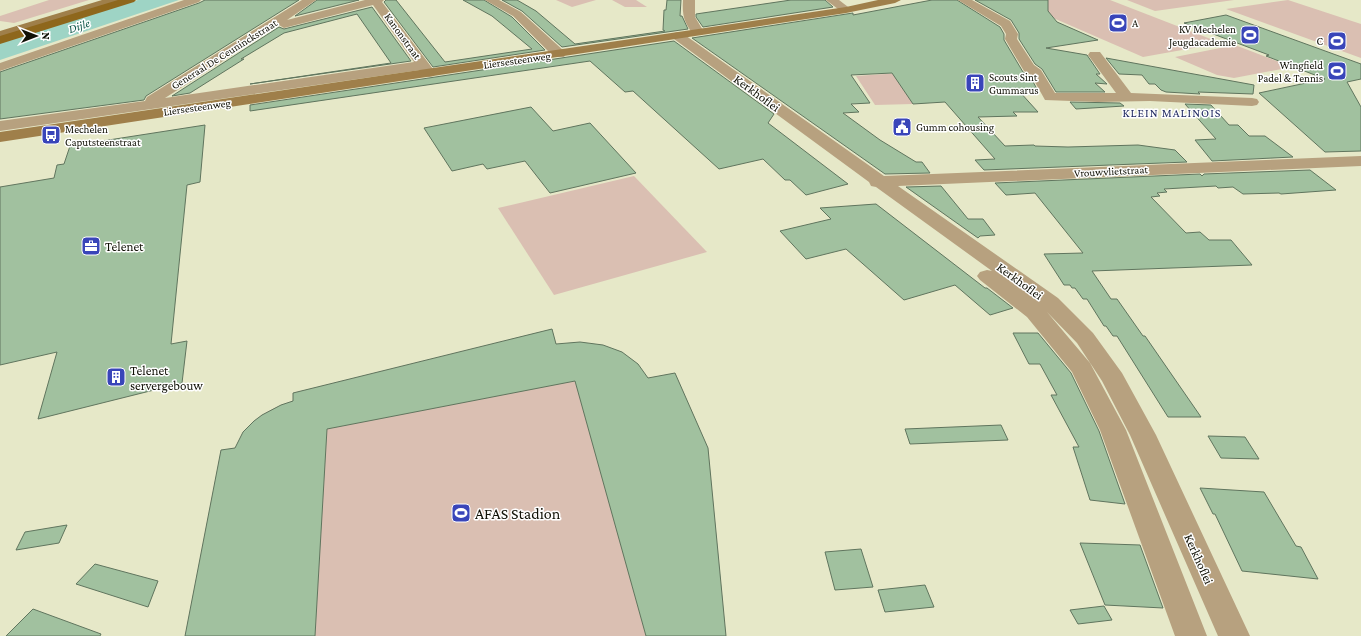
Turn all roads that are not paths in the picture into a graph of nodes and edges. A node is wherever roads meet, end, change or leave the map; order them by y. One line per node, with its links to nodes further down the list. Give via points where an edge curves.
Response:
1 (114, 0): 13 (main road)
2 (130, 0): 15 (main road)
3 (195, 0): 18 (street)
4 (310, 0): 12 (street, Generaal De Ceuninckstraat)
5 (377, 0): 12 (street); 19 (street, Kanonstraat)
6 (491, 0): 16 (street, via 517,14)
7 (689, 0): 14 (street, via 690,23)
8 (832, 0): 11 (street)
9 (895, 0): 11 (main road, Liersesteenweg)
10 (964, 0): 20 (street, via 1006,24 1012,34 1011,39 1050,97)
11 (846, 10): 14 (main road, Liersesteenweg)
12 (266, 28): 22 (street, Generaal De Ceuninckstraat)
13 (0, 35)
14 (680, 35): 16 (main road, Liersesteenweg); 26 (street, Kerkhoflei)
15 (0, 40)
16 (560, 54): 19 (main road, Liersesteenweg)
17 (1095, 55): 20 (street)
18 (0, 67)
19 (426, 69): 22 (street, Liersesteenweg)
20 (1127, 98): 21 (street)
21 (1252, 102)
22 (141, 111): 23 (street, Liersesteenweg); 24 (main road, Liersesteenweg)
23 (0, 126)
24 (0, 137)
25 (1361, 161): 26 (street, Vrouwvlietstraat)
26 (872, 182): 27 (street, Kerkhoflei, via 1035,312 1082,369 1113,430); 28 (street, Kerkhoflei, via 1050,303 1085,338 1113,379 1143,435)
27 (1191, 636)
28 (1234, 636)

